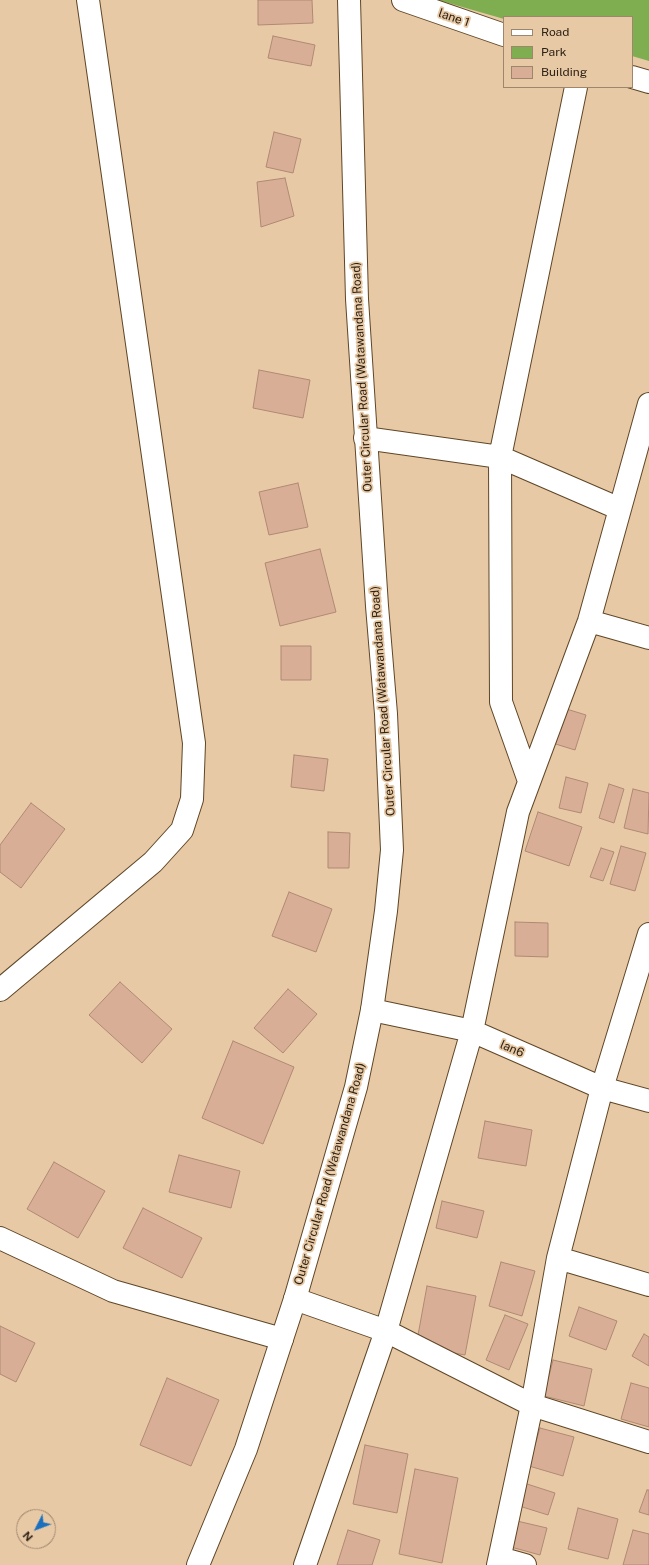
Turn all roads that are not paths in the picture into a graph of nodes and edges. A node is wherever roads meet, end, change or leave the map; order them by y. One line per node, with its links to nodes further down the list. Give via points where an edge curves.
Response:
1 (88, 0): 16 (street, via 194,743 192,799 182,830 153,862)
2 (349, 0): 9 (street, Outer Circular Road (Watawandana Road), via 357,292)
3 (403, 0): 4 (street, lane 1)
4 (503, 35)
5 (633, 77): 6 (street)
6 (649, 82)
7 (576, 88): 10 (street)
8 (649, 404): 11 (street)
9 (365, 438): 10 (street); 17 (street, Outer Circular Road (Watawandana Road), via 386,714 392,850)
10 (500, 457): 11 (street); 14 (street, via 501,702)
11 (620, 509): 12 (street)
12 (589, 621): 13 (street); 14 (street)
13 (649, 638)
14 (529, 781): 18 (street, via 518,812)
15 (649, 934): 19 (street)
16 (0, 990)
17 (372, 1010): 18 (street, lan6); 24 (street, Outer Circular Road (Watawandana Road), via 356,1086)
18 (472, 1031): 19 (street, lan6); 25 (street)
19 (602, 1088): 20 (street, lan6); 22 (street)
20 (649, 1102)
21 (0, 1238): 26 (street, via 113,1290)
22 (558, 1258): 23 (street); 27 (street)
23 (649, 1285)
24 (295, 1299): 25 (street); 26 (street, Outer Circular Road (Watawandana Road))
25 (386, 1331): 27 (street); 31 (street)
26 (282, 1339): 30 (street, Outer Circular Road (Watawandana Road), via 246,1449)
27 (532, 1405): 28 (street); 29 (street)
28 (649, 1442)
29 (499, 1562): 32 (street)
30 (198, 1565)
31 (305, 1565)
32 (525, 1565)

